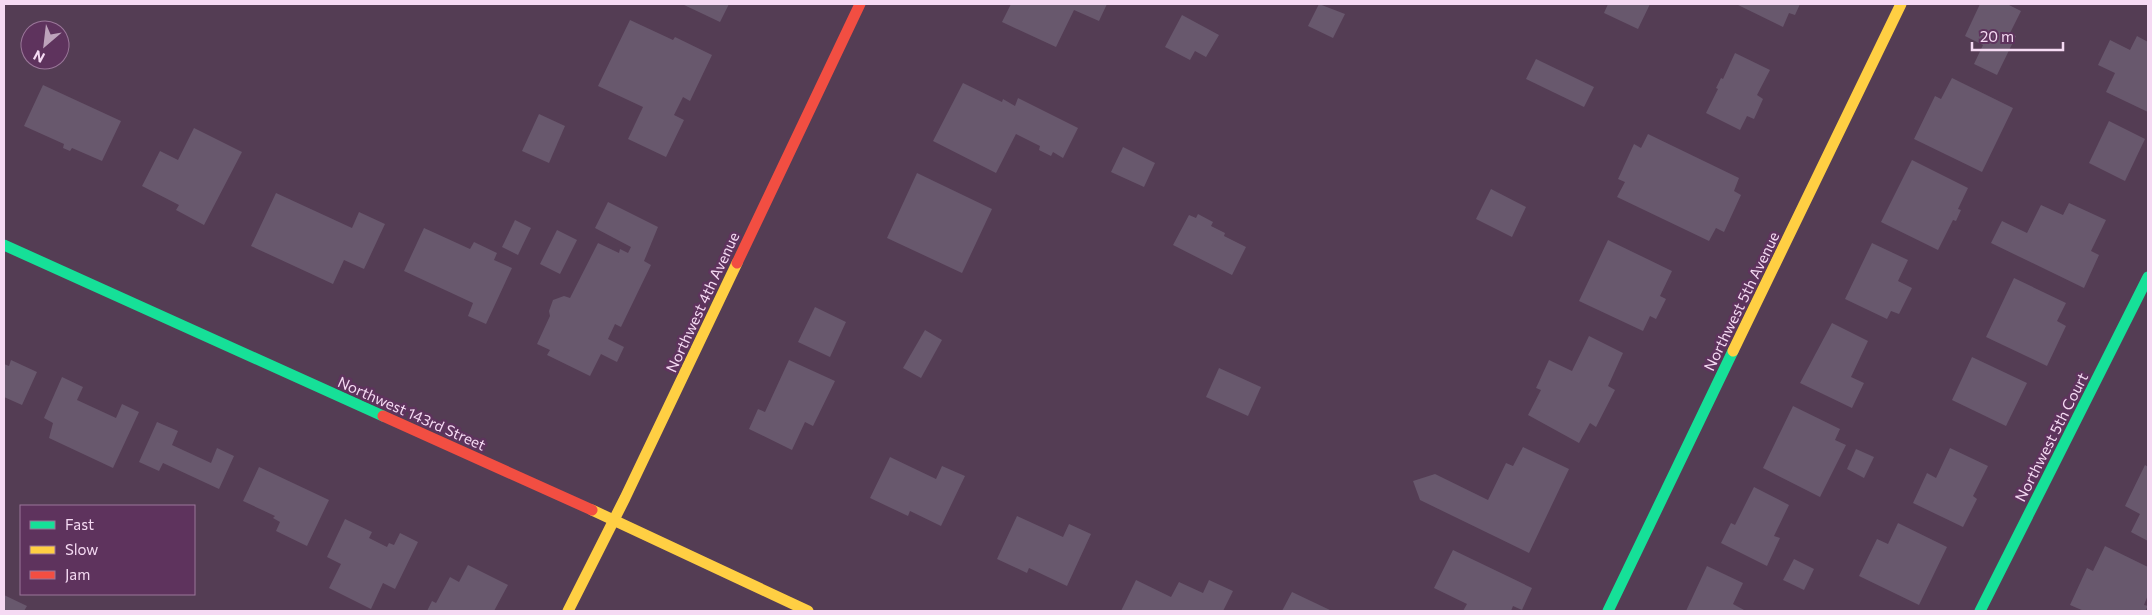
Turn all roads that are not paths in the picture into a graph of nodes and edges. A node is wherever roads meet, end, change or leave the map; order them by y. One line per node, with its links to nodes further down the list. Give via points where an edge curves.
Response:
1 (860, 4): 5 (street, Northwest 4th Avenue)
2 (1901, 4): 8 (street, Northwest 5th Avenue)
3 (4, 245): 5 (street, Northwest 143rd Street)
4 (2148, 277): 9 (street, Northwest 5th Court)
5 (614, 520): 6 (street, Northwest 4th Avenue); 7 (street, Northwest 143rd Street)
6 (568, 611)
7 (808, 611)
8 (1608, 611)
9 (1980, 611)

